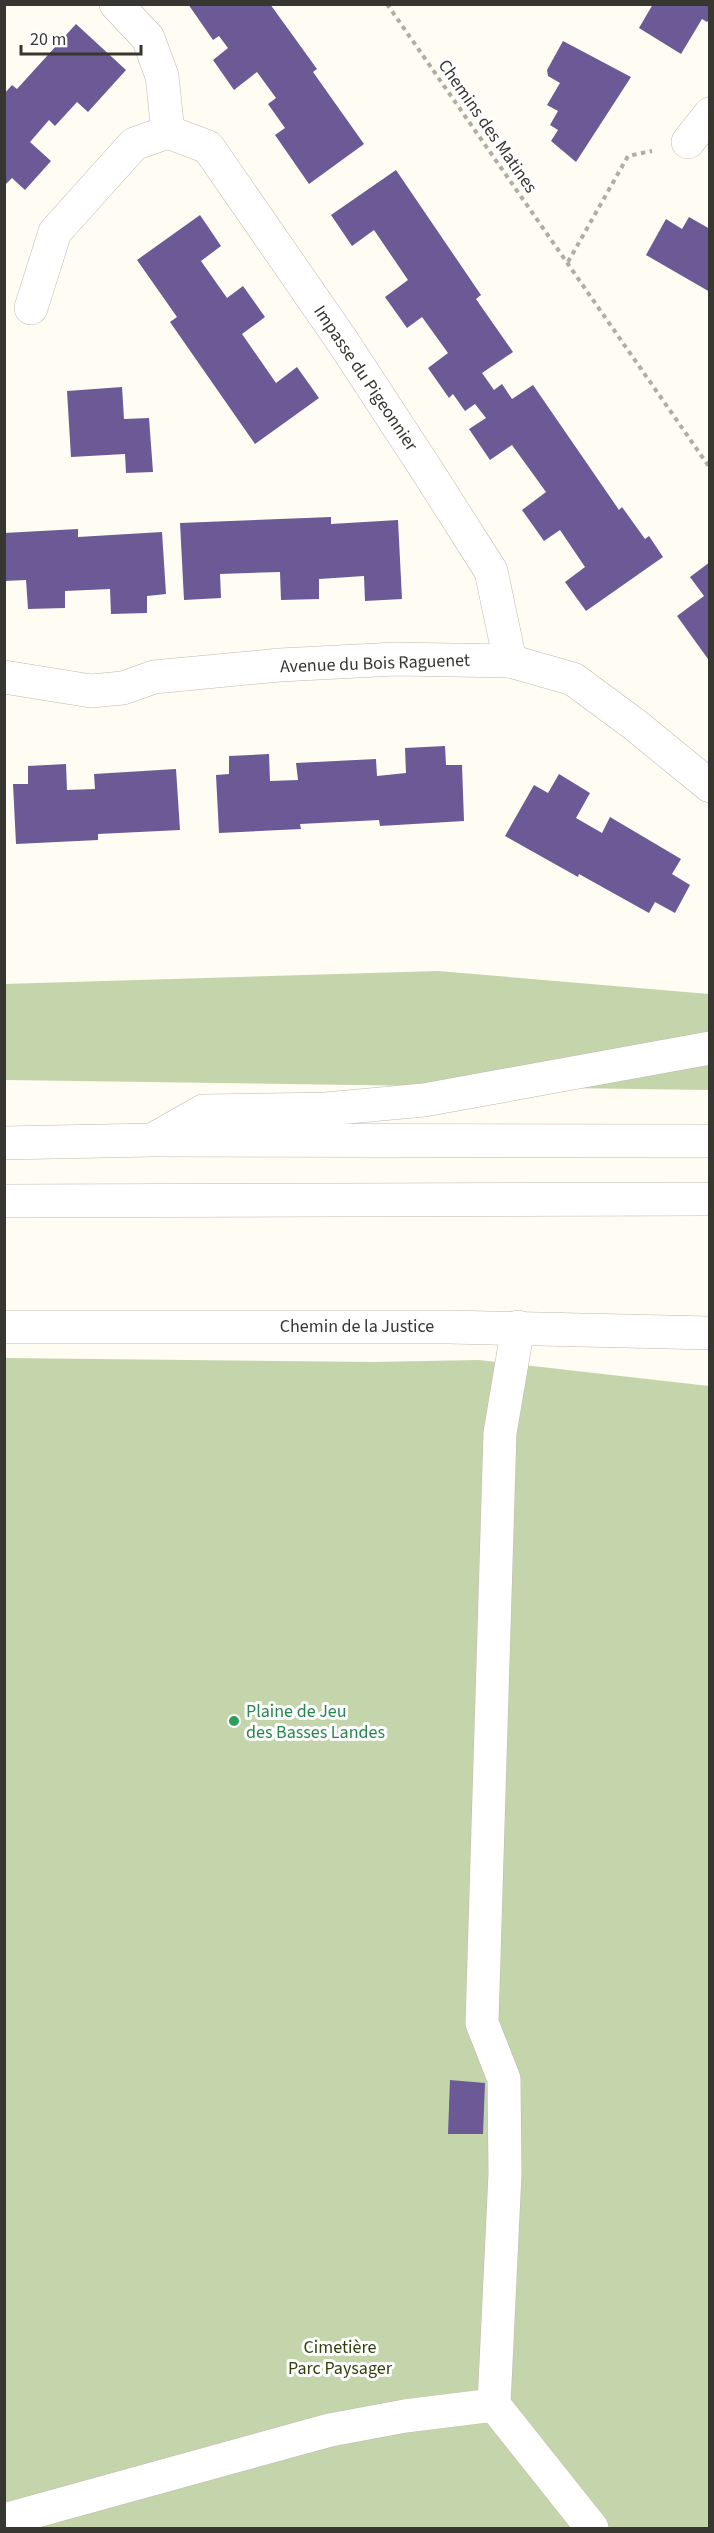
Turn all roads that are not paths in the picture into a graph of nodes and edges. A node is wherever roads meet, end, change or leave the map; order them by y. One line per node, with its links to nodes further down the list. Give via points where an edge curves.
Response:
1 (116, 4): 3 (main road, via 148,38 162,76)
2 (710, 114): 4 (main road)
3 (168, 132): 5 (main road, via 134,144 55,231); 6 (main road, Impasse du Pigeonnier, via 208,147 422,462 491,571)
4 (688, 142)
5 (31, 308)
6 (510, 662): 7 (main road, Avenue du Bois Raguenet, via 396,659 280,665 154,677 123,688 91,691); 8 (main road, Avenue du Bois Raguenet, via 573,679)
7 (4, 677)
8 (710, 786)
9 (710, 1048): 10 (main road, via 424,1100 326,1109 203,1111)
10 (152, 1140): 11 (main road); 12 (main road)
11 (710, 1141)
12 (4, 1143)
13 (710, 1199): 14 (main road)
14 (4, 1201)
15 (4, 1327): 16 (main road, Chemin de la Justice)
16 (518, 1327): 17 (main road, Chemin de la Justice); 18 (main road, via 500,1433 482,2023 504,2079 505,2174)
17 (710, 1333)
18 (494, 2405): 19 (main road, via 330,2430); 20 (main road)
19 (4, 2520)
20 (592, 2529)

